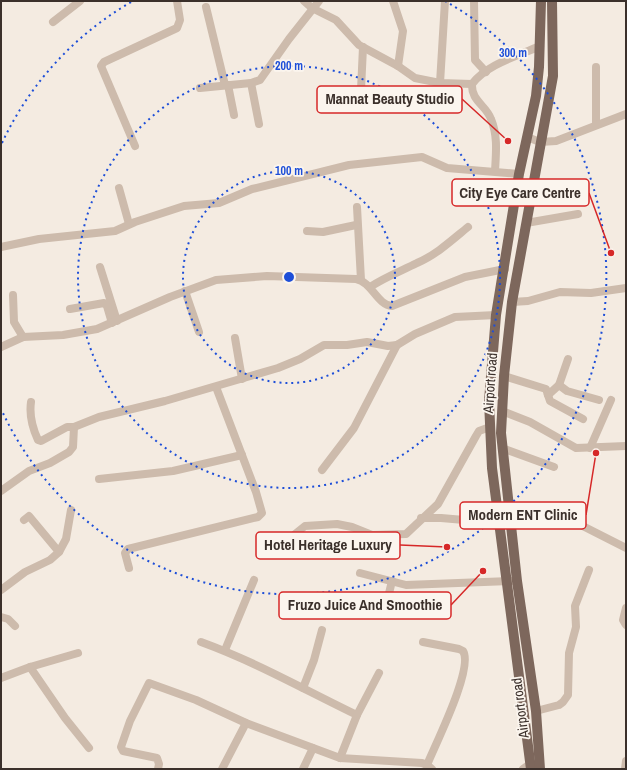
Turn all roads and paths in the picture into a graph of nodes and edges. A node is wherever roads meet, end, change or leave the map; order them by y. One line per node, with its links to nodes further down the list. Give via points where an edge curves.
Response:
1 (80, 1): 12 (street)
2 (177, 1): 30 (street, via 180,20 177,28 152,38 104,62 101,66)
3 (304, 1): 11 (street)
4 (319, 1): 11 (street)
5 (393, 1): 15 (street, via 403,31)
6 (445, 1): 19 (street)
7 (474, 1): 17 (street, via 475,60)
8 (541, 1): 13 (main road)
9 (552, 1): 29 (main road, Airport road, via 553,76)
10 (206, 7): 21 (street)
11 (312, 8): 14 (street, via 336,20); 18 (street, via 262,78)
12 (53, 22)
13 (540, 46): 17 (street); 28 (main road, via 536,96)
14 (363, 47): 15 (street); 23 (street)
15 (398, 66): 19 (street, via 415,78)
16 (596, 67): 27 (street)
17 (486, 72): 20 (street)
18 (251, 83): 21 (street); 26 (street)
19 (440, 83): 20 (street)
20 (472, 84): 31 (street, via 473,95 490,117 496,134)
21 (227, 85): 22 (street); 25 (street)
22 (200, 88)
23 (361, 90)
24 (626, 114): 27 (street)
25 (234, 115)
26 (259, 124)
27 (596, 125): 29 (street, via 561,140)
28 (527, 138): 29 (street); 32 (main road)
29 (540, 142): 36 (main road, Airport road)
30 (135, 146)
31 (495, 171): 32 (street); 37 (street, via 447,168 422,157 349,164 252,190 219,203 184,206)
32 (519, 174): 43 (main road)
33 (119, 188): 37 (street)
34 (357, 208): 38 (street)
35 (578, 214): 36 (street)
36 (526, 223): 49 (main road, Airport road)
37 (129, 224): 41 (street, via 114,231 39,239)
38 (356, 225): 40 (street, via 323,232); 44 (street)
39 (468, 227): 45 (street, via 426,258)
40 (306, 231)
41 (1, 247)
42 (100, 267): 52 (street)
43 (505, 268): 45 (street, via 465,277 392,306 383,302); 51 (main road)
44 (361, 280): 45 (street); 47 (street, via 288,276 241,277 216,280)
45 (370, 287)
46 (626, 288): 49 (street, via 560,292 528,301)
47 (185, 291): 52 (street); 53 (street)
48 (12, 295): 54 (street, via 14,322)
49 (512, 302): 59 (main road, Airport road)
50 (70, 309): 52 (street, via 104,303)
51 (496, 315): 56 (street, via 455,317 415,334); 70 (main road, via 489,401)
52 (114, 322): 54 (street, via 79,333)
53 (199, 332)
54 (23, 337): 57 (street)
55 (235, 338): 60 (street)
56 (397, 345): 60 (street, via 367,342 324,345 289,364); 76 (street, via 354,428)
57 (1, 347)
58 (568, 359): 61 (street)
59 (504, 376): 63 (street, via 539,385 546,389); 67 (main road, Airport road)
60 (242, 379): 62 (street)
61 (559, 385): 63 (street); 64 (street, via 567,391)
62 (216, 387): 69 (street, via 99,417); 74 (street)
63 (548, 395): 68 (street, via 550,401)
64 (600, 400)
65 (611, 400): 73 (street)
66 (31, 402): 69 (street, via 31,419 39,441 67,427)
67 (502, 410): 72 (main road, Airport road); 73 (street, via 530,422 574,448)
68 (583, 418)
69 (74, 427): 78 (street, via 73,446 70,452 24,475)
70 (490, 427): 81 (street, via 479,431 438,504); 83 (main road)
71 (626, 446): 73 (street)
72 (502, 448): 75 (street); 80 (main road, Airport road)
73 (590, 448)
74 (242, 455): 77 (street, via 164,473); 87 (street, via 262,510 261,516 128,549 125,552)
75 (554, 467)
76 (322, 470)
77 (99, 479)
78 (1, 491)
79 (70, 510): 86 (street, via 66,538)
80 (510, 513): 85 (street, via 563,516); 92 (main road, Airport road)
81 (422, 518): 83 (street); 84 (street, via 410,531 402,535 372,535 337,524 305,526)
82 (24, 520): 86 (street, via 29,516)
83 (499, 523): 92 (main road)
84 (295, 534)
85 (626, 548)
86 (59, 552): 93 (street)
87 (129, 568)
88 (589, 570): 108 (street, via 575,606 576,627 569,653 568,695 559,705)
89 (360, 573): 91 (street)
90 (254, 580): 102 (street)
91 (392, 581): 92 (street, via 406,584); 95 (street)
92 (512, 581): 108 (main road, Airport road); 116 (main road)
93 (1, 590)
94 (626, 608): 97 (street, via 623,620)
95 (384, 614)
96 (1, 617): 98 (street)
97 (626, 625)
98 (16, 626)
99 (322, 630): 107 (street)
100 (201, 642): 102 (street)
101 (423, 642): 115 (street, via 459,649 465,658 459,690)
102 (225, 650): 107 (street)
103 (78, 653): 104 (street)
104 (30, 667): 106 (street); 111 (street)
105 (379, 673): 109 (street)
106 (1, 678)
107 (303, 688): 109 (street)
108 (536, 711): 120 (main road, Airport road)
109 (357, 715): 113 (street)
110 (246, 723): 112 (street); 117 (street, via 196,700 149,683 130,720 121,747 123,751 157,758); 118 (street)
111 (89, 748)
112 (313, 748): 113 (street); 119 (street)
113 (340, 758): 115 (street)
114 (626, 761): 121 (street)
115 (430, 767)
116 (528, 767)
117 (158, 769)
118 (222, 769)
119 (303, 769)
120 (540, 769)
121 (625, 769)

